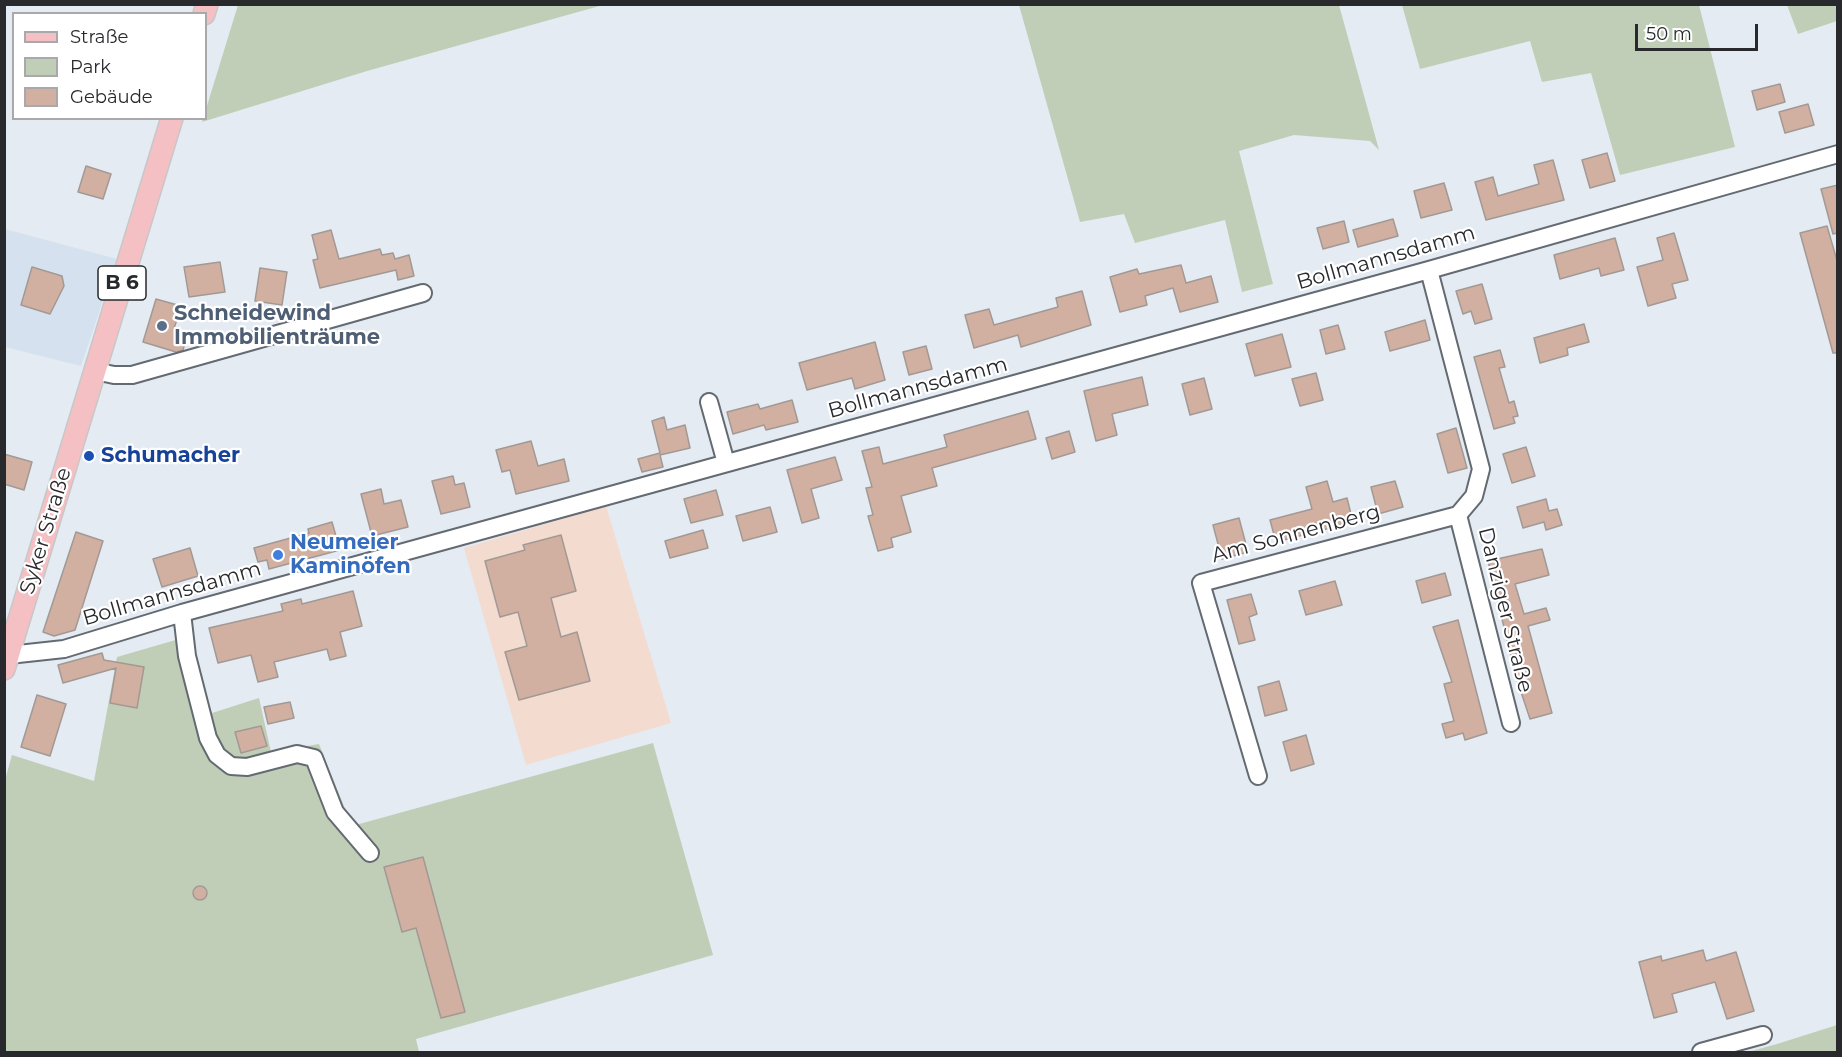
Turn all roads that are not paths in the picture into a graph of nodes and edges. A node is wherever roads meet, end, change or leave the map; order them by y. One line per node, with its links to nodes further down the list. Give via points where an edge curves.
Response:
1 (171, 120): 5 (main road, Syker Straße / B 6)
2 (1838, 154): 3 (street, Bollmannsdamm)
3 (1429, 270): 7 (street, Bollmannsdamm); 8 (street, Danziger Straße, via 1481,469 1474,496)
4 (423, 293): 5 (street, via 132,375)
5 (95, 371): 10 (main road, Syker Straße / B 6)
6 (709, 402): 7 (street)
7 (726, 463): 9 (street, Bollmannsdamm)
8 (1458, 515): 11 (street, Danziger Straße); 12 (street, Am Sonnenberg, via 1201,583)
9 (182, 613): 10 (street, Bollmannsdamm); 13 (street, via 187,656 208,738 217,755 231,766 247,767 297,754 314,758 334,812)
10 (7, 662)
11 (1510, 723)
12 (1258, 776)
13 (370, 853)
14 (1763, 1035): 15 (street)
15 (1701, 1053)

